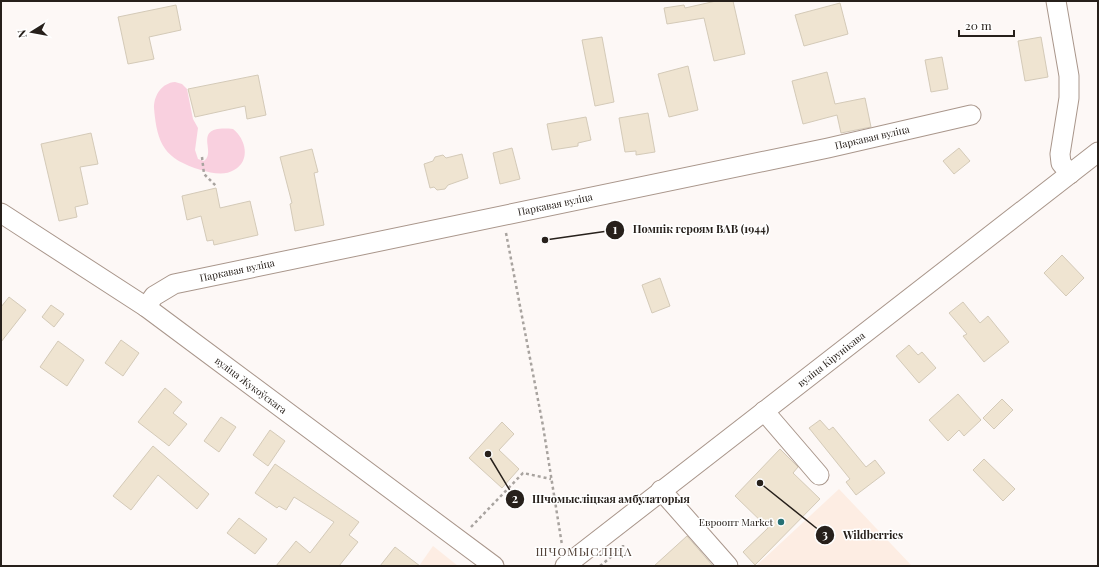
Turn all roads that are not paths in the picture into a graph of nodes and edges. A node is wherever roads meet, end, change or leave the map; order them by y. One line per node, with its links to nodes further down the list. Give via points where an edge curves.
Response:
1 (1056, 1): 4 (street, via 1069,76 1069,98 1060,154 1061,163)
2 (971, 114): 6 (street, Паркавая вуліца, via 828,148 174,284 154,296)
3 (1098, 152): 4 (street, вуліца Кірунікава)
4 (1070, 174): 7 (street, вуліца Кірунікава)
5 (1, 213): 6 (street, вуліца Жукоўскага)
6 (146, 307): 11 (street, вуліца Жукоўскага)
7 (764, 411): 8 (street); 9 (street, вуліца Кірунікава)
8 (819, 475)
9 (661, 490): 10 (street, вуліца Кірунікава); 12 (street)
10 (564, 558)
11 (494, 566)
12 (728, 566)

